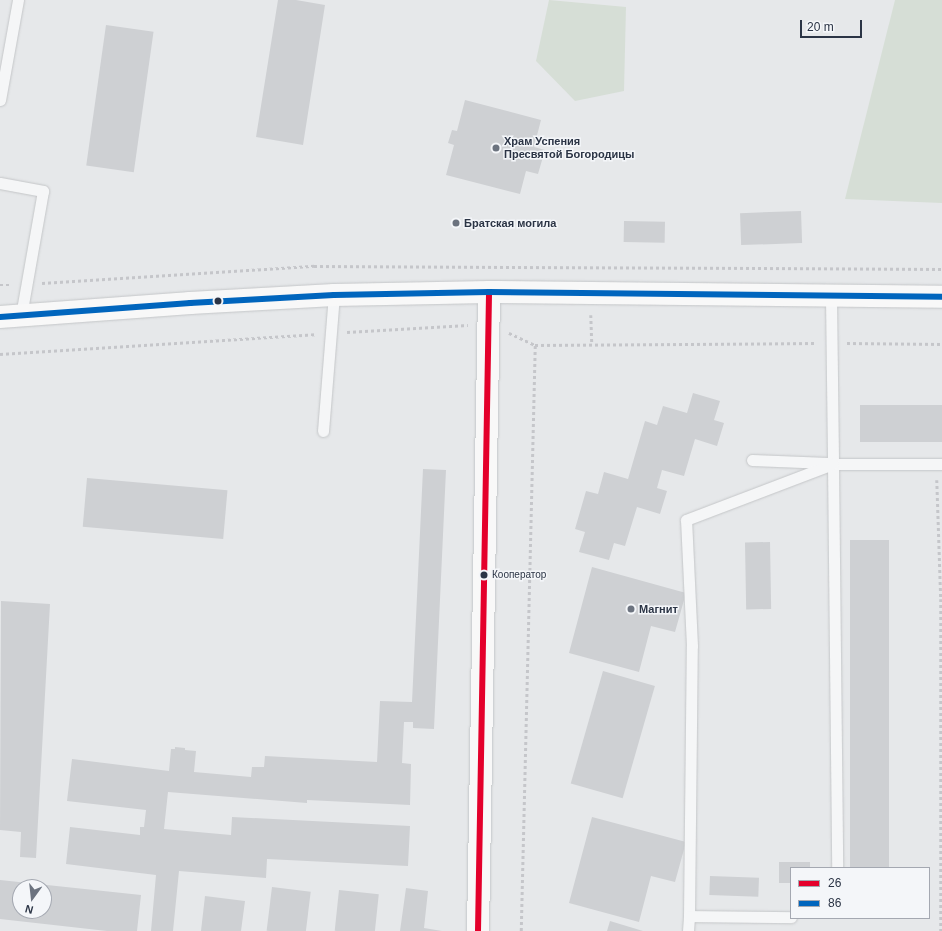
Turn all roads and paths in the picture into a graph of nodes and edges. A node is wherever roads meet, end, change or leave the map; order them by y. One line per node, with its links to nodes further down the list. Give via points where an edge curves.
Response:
1 (18, 0): 2 (lane)
2 (0, 100)
3 (0, 183): 8 (lane, via 43,191)
4 (489, 292): 5 (main road); 6 (main road); 9 (main road)
5 (334, 296): 8 (main road, via 190,303); 10 (lane)
6 (830, 296): 7 (main road); 11 (lane)
7 (942, 297)
8 (10, 317)
9 (488, 324): 10 (path); 13 (path); 23 (main road)
10 (331, 333): 14 (path); 15 (lane)
11 (830, 343): 12 (path); 13 (path); 17 (lane)
12 (942, 344)
13 (535, 345): 24 (path)
14 (0, 354)
15 (323, 431)
16 (752, 460): 17 (lane)
17 (832, 464): 18 (lane); 20 (lane); 21 (lane, via 686,520 692,646)
18 (939, 464): 19 (path)
19 (942, 599): 26 (path)
20 (837, 867)
21 (689, 916): 22 (lane); 25 (lane)
22 (790, 917)
23 (478, 931)
24 (521, 931)
25 (688, 931)
26 (941, 931)

